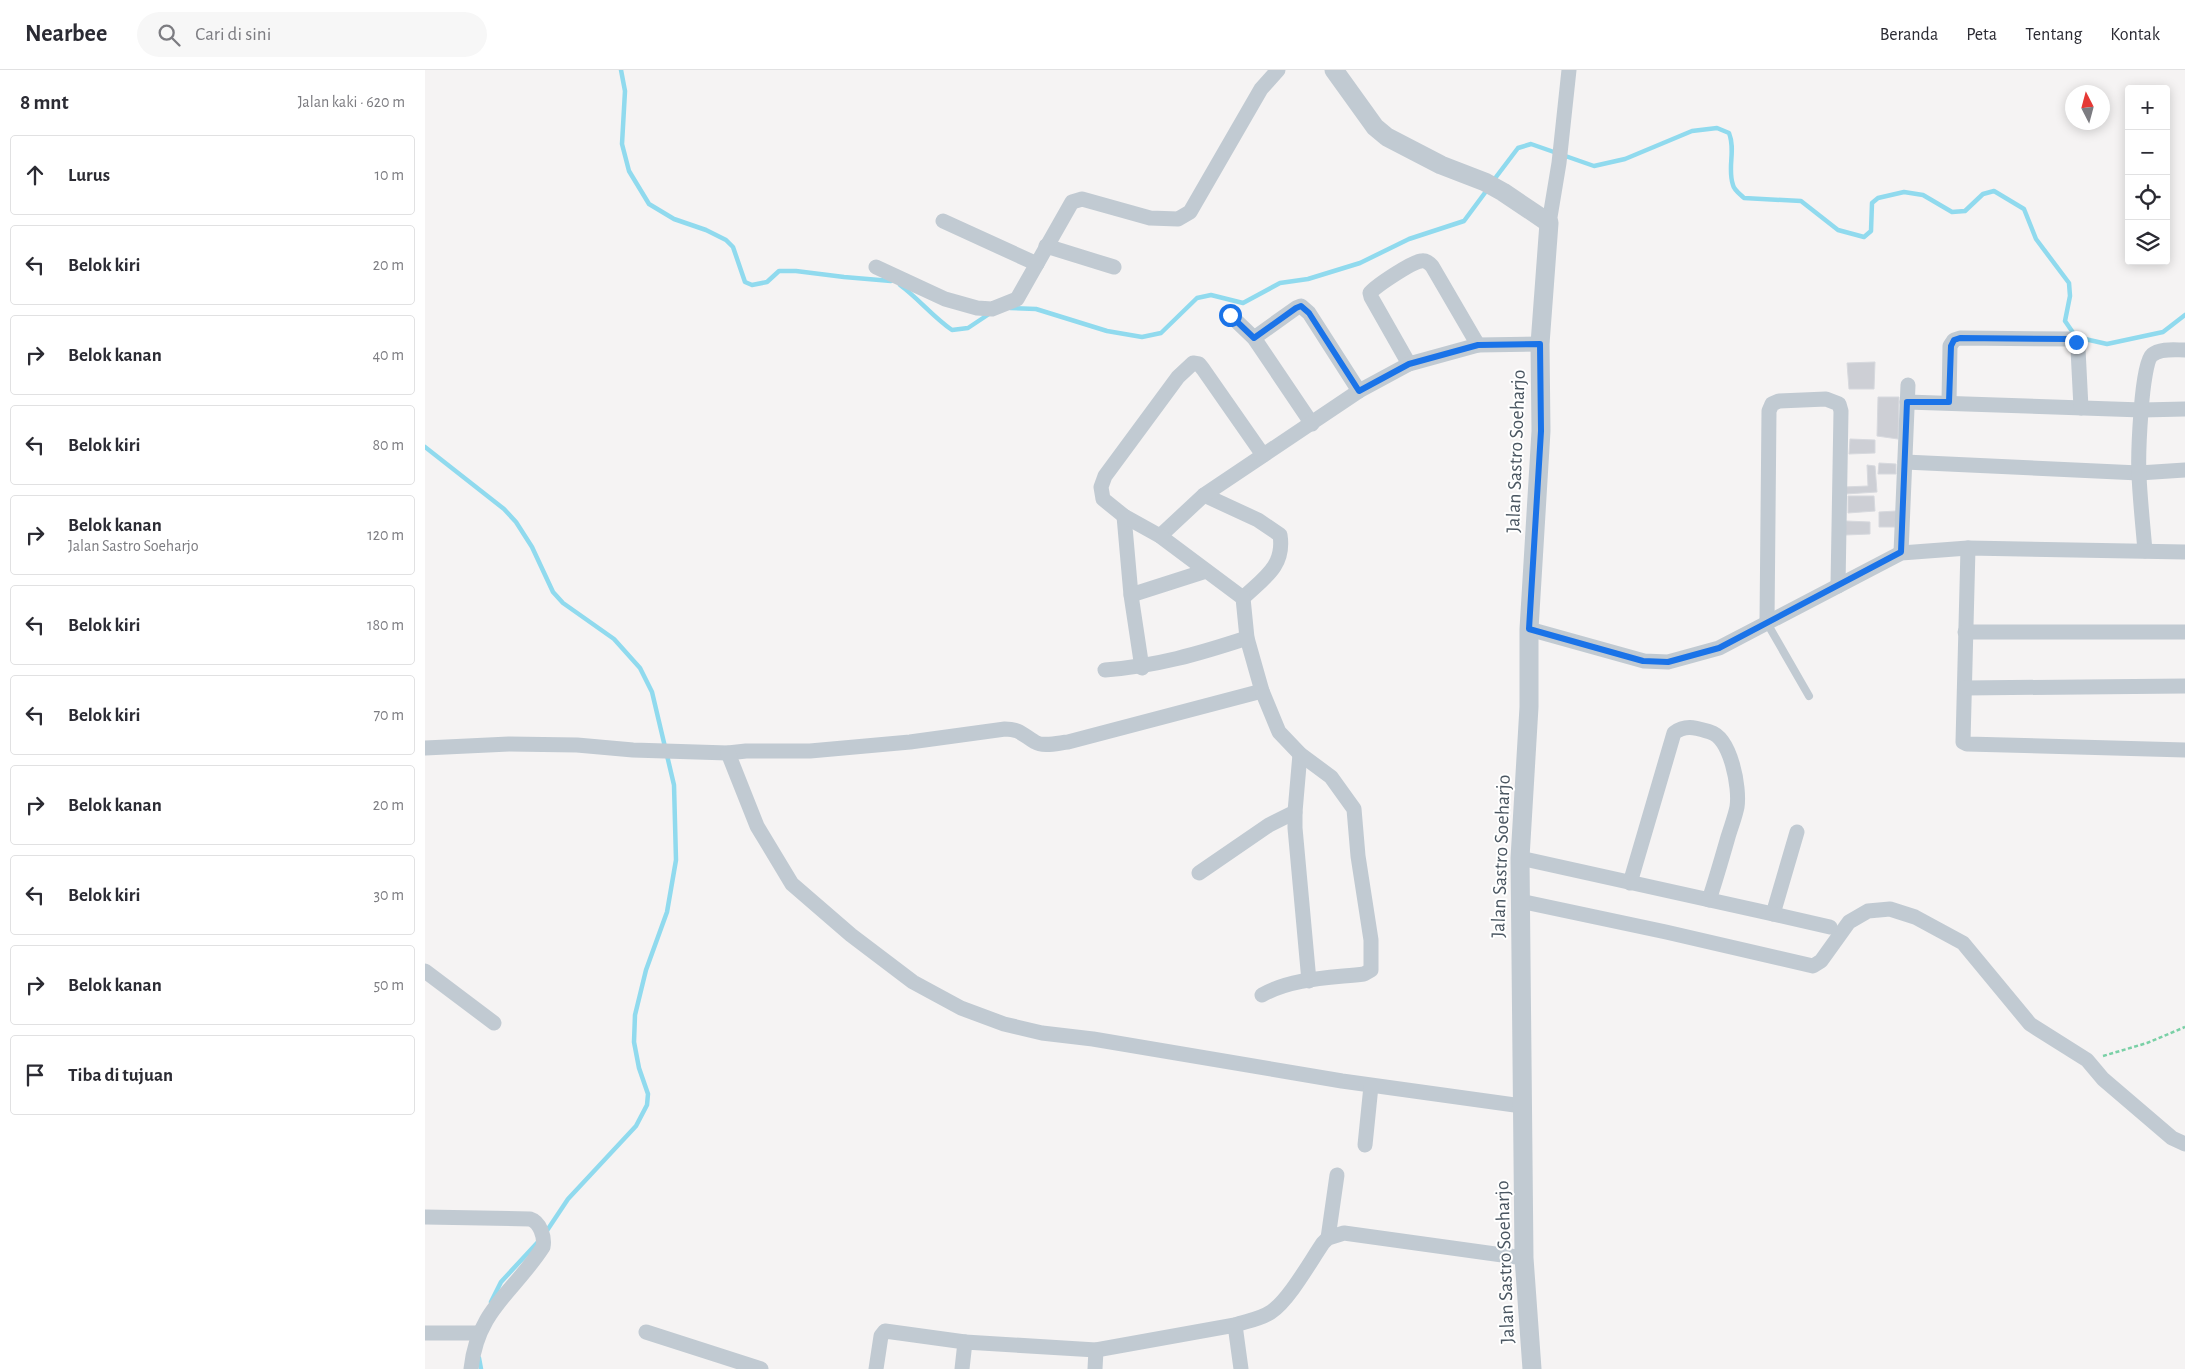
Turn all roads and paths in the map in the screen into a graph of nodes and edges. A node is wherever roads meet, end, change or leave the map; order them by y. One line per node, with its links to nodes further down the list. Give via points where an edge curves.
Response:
1 (1278, 70): 6 (street, via 1261,89 1190,212 1184,217 1150,218 1082,199 1072,202 1067,208)
2 (1334, 70): 5 (street, via 1375,127 1387,137 1441,165 1485,182)
3 (1569, 70): 5 (street)
4 (943, 221): 7 (street)
5 (1549, 223): 12 (street, Jalan Sastro Soeharjo)
6 (1046, 246): 7 (street); 9 (street)
7 (1037, 264): 8 (street, via 1017,299 993,309 945,299)
8 (876, 266)
9 (1114, 267)
10 (1230, 315): 11 (street)
11 (1254, 338): 17 (street, via 1301,306 1309,313); 23 (street)
12 (1540, 344): 13 (street); 40 (street, Jalan Sastro Soeharjo, via 1541,431)
13 (1478, 345): 15 (street); 15 (street, via 1432,266 1421,261 1370,293)
14 (2185, 350): 22 (street, via 2162,350 2152,354 2147,362)
15 (1409, 364): 17 (street)
16 (1908, 385): 18 (street)
17 (1359, 391): 23 (street)
18 (1907, 402): 19 (street); 25 (street)
19 (1949, 402): 20 (street); 20 (street, via 1951,346 1954,340 2070,339 2076,342 2078,349)
20 (2081, 408): 22 (street)
21 (2185, 409): 22 (street)
22 (2142, 410): 27 (street)
23 (1311, 424): 24 (street)
24 (1263, 455): 28 (street); 29 (street, via 1203,369 1193,363 1178,377 1105,476 1101,487 1103,499)
25 (1905, 462): 27 (street); 33 (street)
26 (2185, 470): 27 (street)
27 (2139, 473): 32 (street)
28 (1204, 495): 30 (street); 38 (street, via 1259,520 1280,534 1282,548 1277,564)
29 (1124, 516): 30 (street); 37 (street)
30 (1160, 536): 35 (street)
31 (1968, 548): 32 (street); 33 (street); 41 (street)
32 (2145, 551): 34 (street)
33 (1901, 552): 36 (street)
34 (2185, 552)
35 (1206, 571): 37 (street); 38 (street)
36 (1838, 586): 39 (street); 39 (street, via 1841,410 1839,404 1826,399 1779,400 1769,411)
37 (1131, 595): 44 (street)
38 (1243, 598): 43 (street)
39 (1767, 623): 40 (street, via 1719,648 1668,662 1643,661); 49 (lane)
40 (1529, 629): 56 (street, Jalan Sastro Soeharjo, via 1529,707)
41 (1965, 632): 42 (street); 47 (street)
42 (2185, 632)
43 (1247, 638): 44 (street); 48 (street)
44 (1142, 668): 45 (street)
45 (1105, 670)
46 (2185, 686): 47 (street)
47 (1965, 688): 51 (street, via 1961,737 1967,744)
48 (1263, 691): 52 (street, via 1067,742 1036,743 1016,729 1005,729 810,751); 53 (street, via 1279,732)
49 (1809, 696)
50 (425, 748): 52 (street, via 577,745)
51 (2185, 750)
52 (728, 753): 69 (street, via 757,826 792,884 913,982 961,1008 1004,1024 1042,1033)
53 (1300, 754): 54 (street); 64 (street, via 1331,777 1353,809 1371,940 1371,970 1364,974)
54 (1295, 812): 57 (street, via 1269,825); 64 (street)
55 (1797, 832): 61 (street)
56 (1520, 858): 58 (street); 60 (street, Jalan Sastro Soeharjo)
57 (1199, 873)
58 (1630, 883): 59 (street); 59 (street, via 1674,734 1681,728 1693,727 1715,734 1724,743 1738,791 1737,808)
59 (1709, 900): 61 (street)
60 (1520, 901): 68 (street, via 1813,966 1821,961 1849,922 1868,911 1890,909 1915,917 1963,943 2030,1024); 70 (street, Jalan Sastro Soeharjo)
61 (1773, 914): 62 (street)
62 (1830, 927)
63 (425, 971): 66 (street)
64 (1309, 981): 65 (street, via 1273,989)
65 (1262, 995)
66 (494, 1023)
67 (2185, 1027): 68 (path, via 2147,1043)
68 (2087, 1060): 72 (street, via 2103,1079 2172,1138)
69 (1371, 1086): 70 (street); 71 (street)
70 (1522, 1106): 76 (street, Jalan Sastro Soeharjo)
71 (1365, 1144)
72 (2185, 1144)
73 (1337, 1175): 75 (street)
74 (425, 1217): 78 (street, via 535,1220 542,1236 540,1251 496,1305)
75 (1328, 1238): 76 (street, via 1353,1233); 77 (street, via 1277,1307 1261,1317)
76 (1524, 1258): 89 (street, Jalan Sastro Soeharjo)
77 (1235, 1325): 82 (street); 88 (street)
78 (482, 1328): 80 (street); 83 (street)
79 (646, 1332): 84 (street)
80 (425, 1333)
81 (965, 1342): 82 (street); 85 (street, via 885,1331 881,1333); 86 (street)
82 (1096, 1350): 87 (street)
83 (471, 1369)
84 (761, 1369)
85 (876, 1369)
86 (962, 1369)
87 (1095, 1369)
88 (1241, 1369)
89 (1532, 1369)

